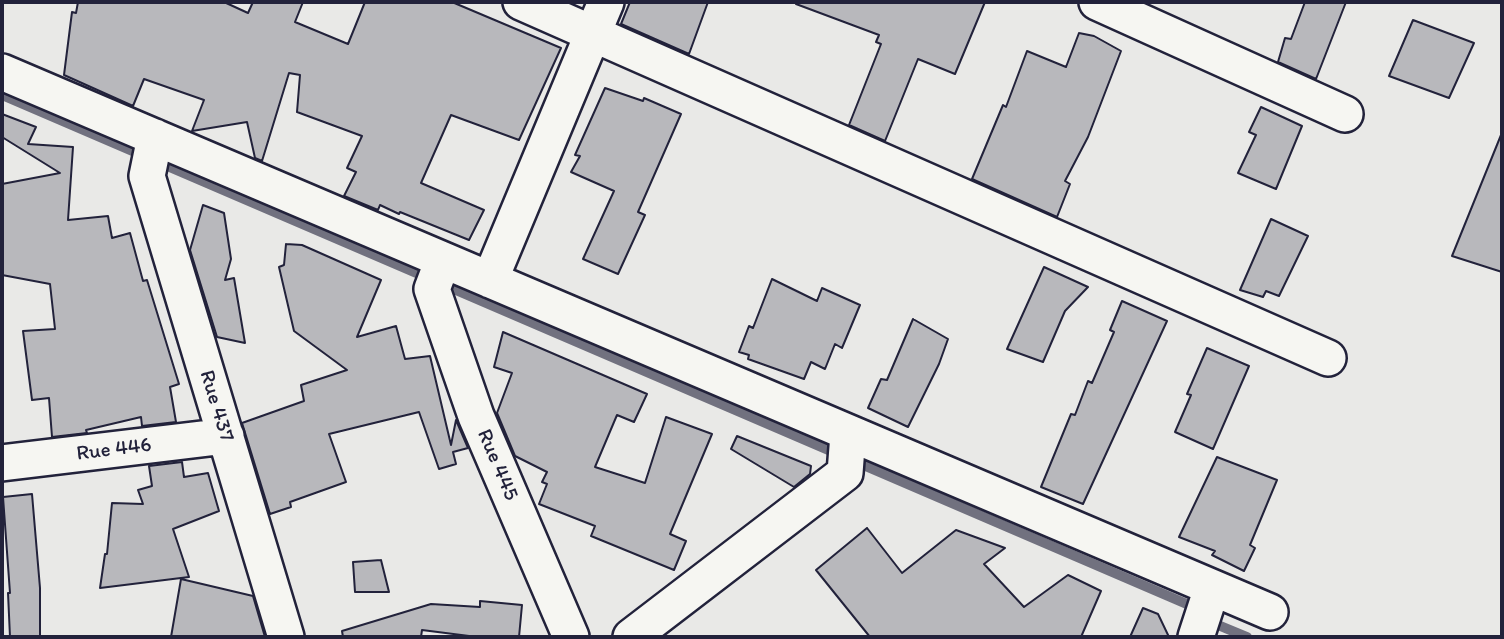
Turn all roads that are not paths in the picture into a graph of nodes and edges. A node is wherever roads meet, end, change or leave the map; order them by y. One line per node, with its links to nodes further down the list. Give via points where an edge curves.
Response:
1 (521, 2): 4 (street)
2 (606, 2): 4 (street)
3 (1097, 2): 6 (street)
4 (593, 34): 9 (street); 10 (street)
5 (2, 72): 7 (street)
6 (1345, 114)
7 (151, 154): 8 (street); 12 (street, Rue 437)
8 (438, 274): 9 (street); 17 (street, Rue 445, via 476,416)
9 (490, 280): 11 (street)
10 (1328, 358)
11 (848, 434): 14 (street); 18 (street, via 845,473)
12 (226, 436): 13 (street, Rue 446); 16 (street, Rue 437)
13 (2, 463)
14 (1212, 587): 15 (street); 19 (street)
15 (1270, 612)
16 (286, 637)
17 (571, 637)
18 (631, 637)
19 (1196, 637)

